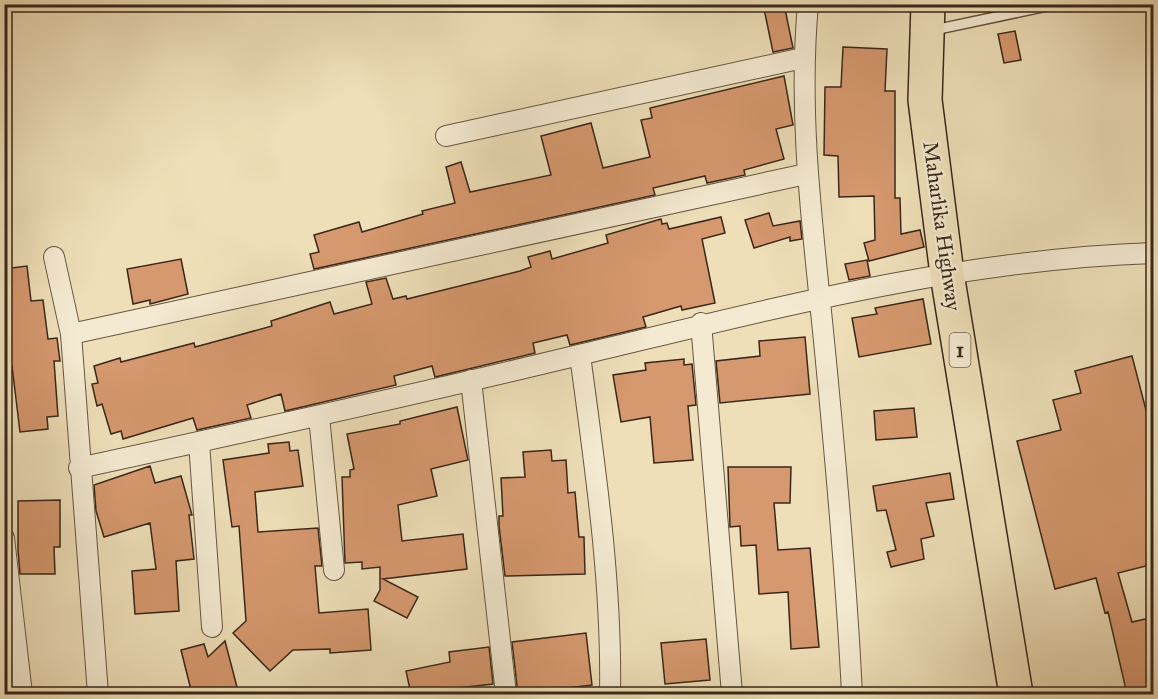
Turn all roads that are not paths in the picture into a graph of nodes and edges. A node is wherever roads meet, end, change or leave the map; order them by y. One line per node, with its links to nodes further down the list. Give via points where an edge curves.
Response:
1 (808, 4): 4 (street)
2 (1057, 4): 3 (lane)
3 (927, 18): 9 (highway, Maharlika Highway / 1, via 925,100)
4 (803, 58): 5 (street); 6 (street)
5 (446, 136)
6 (806, 174): 10 (street); 12 (street)
7 (1154, 253): 9 (street, via 1091,255)
8 (54, 257): 12 (street)
9 (947, 274): 10 (street); 27 (highway, Maharlika Highway / 1)
10 (820, 299): 11 (street); 26 (street, via 843,536)
11 (701, 323): 13 (street); 25 (street)
12 (71, 334): 17 (street)
13 (580, 355): 14 (street); 24 (street, via 603,526)
14 (471, 380): 15 (street); 23 (street)
15 (319, 416): 16 (street); 19 (street)
16 (199, 442): 17 (street); 20 (street)
17 (79, 468): 22 (street)
18 (4, 538): 21 (street)
19 (334, 570)
20 (212, 627)
21 (22, 694)
22 (98, 694)
23 (506, 694)
24 (610, 694)
25 (732, 694)
26 (852, 694)
27 (1016, 694)

